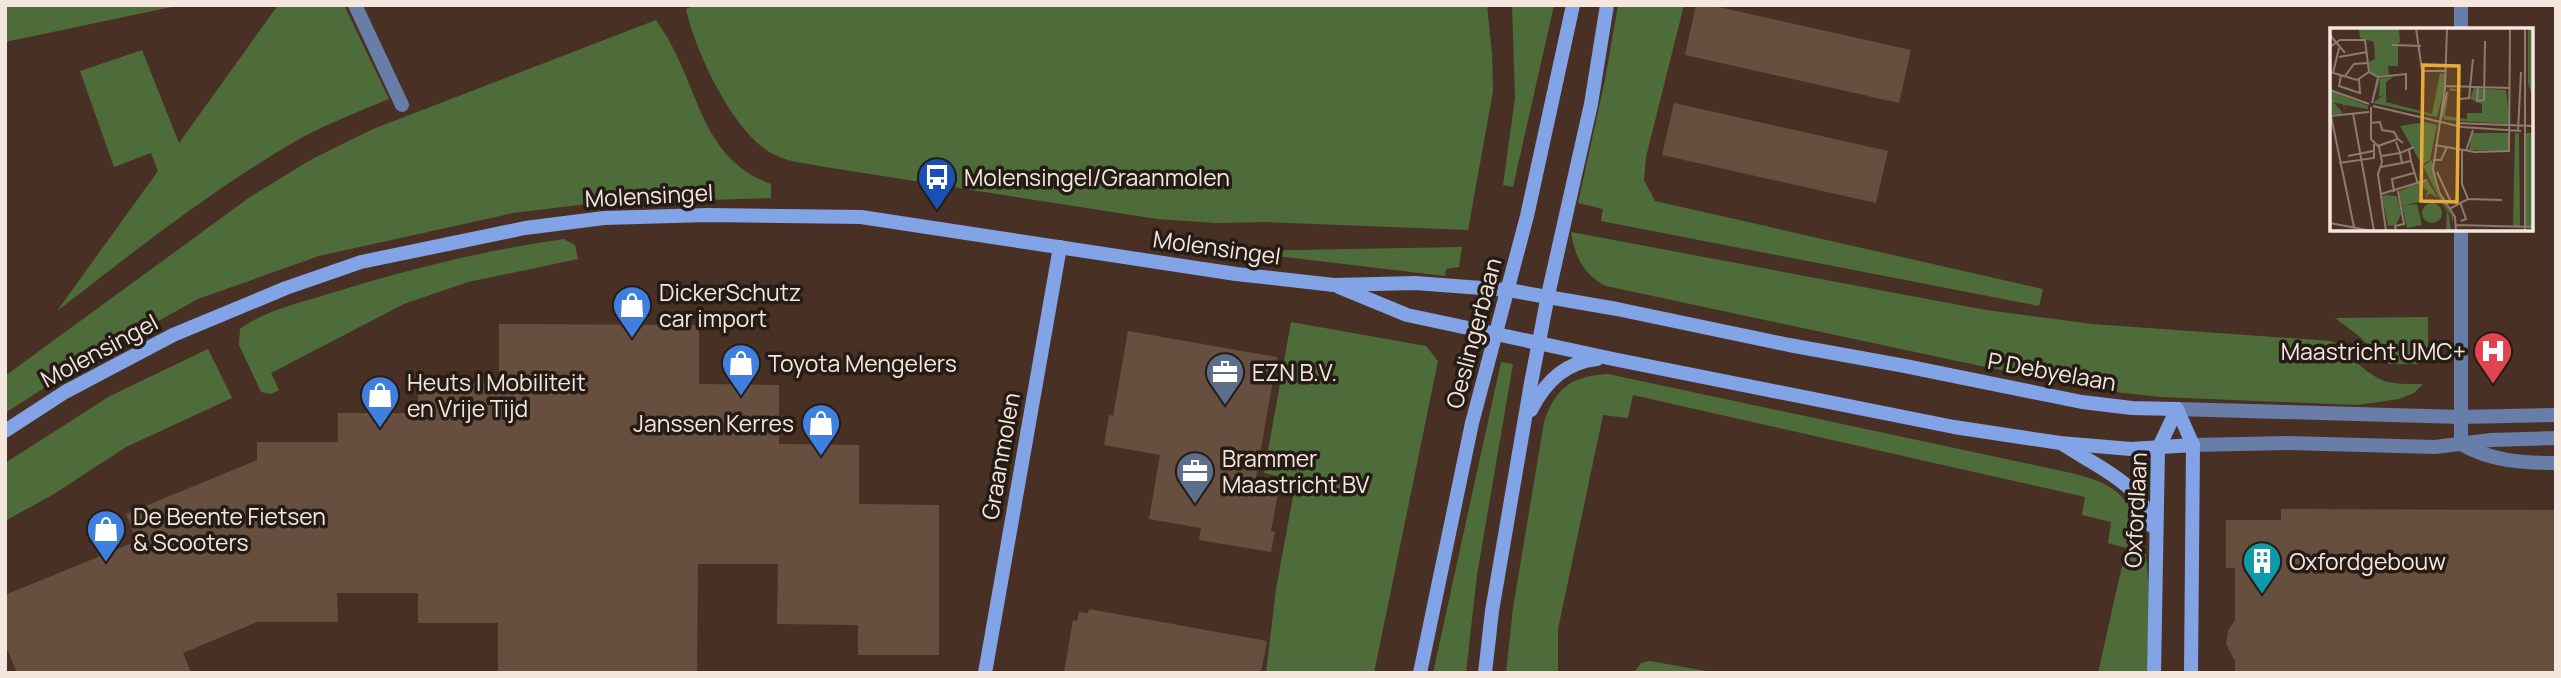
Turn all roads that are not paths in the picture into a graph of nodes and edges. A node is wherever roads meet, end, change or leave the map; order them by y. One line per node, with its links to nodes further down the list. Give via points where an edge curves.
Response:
1 (355, 5): 6 (street)
2 (1573, 5): 10 (street, Oeslingerbaan)
3 (1607, 5): 11 (street, via 1591,104)
4 (2460, 5): 5 (street)
5 (2460, 28)
6 (402, 105)
7 (2461, 231): 17 (street)
8 (1060, 247): 9 (street, Molensingel); 19 (street, Molensingel, via 839,215 604,218 525,228 361,262 276,292 126,358); 27 (street, Graanmolen)
9 (1334, 285): 10 (street, Molensingel); 12 (street, Molensingel, via 1407,315)
10 (1508, 290): 11 (street, Molensingel); 12 (street, Oeslingerbaan)
11 (1548, 295): 13 (street); 15 (street, P Debyelaan, via 2082,402)
12 (1496, 333): 13 (street, Molensingel); 28 (street, Oeslingerbaan, via 1472,423)
13 (1539, 342): 14 (street, Molensingel); 18 (street)
14 (1613, 359): 18 (street, via 1581,362 1552,378); 21 (street)
15 (2177, 409): 17 (street, P Debyelaan); 23 (street); 24 (street, Oxfordlaan)
16 (2556, 415): 17 (street, P Debyelaan)
17 (2461, 417): 22 (street)
18 (1525, 421): 29 (street)
19 (5, 431)
20 (2556, 438): 22 (street)
21 (2060, 443): 24 (street); 26 (street, via 2138,495)
22 (2461, 444): 23 (street); 25 (street, via 2481,455 2510,461)
23 (2193, 445): 24 (street); 31 (street)
24 (2158, 449): 26 (street, Oxfordlaan)
25 (2556, 463)
26 (2155, 540): 30 (street, Oxfordlaan)
27 (985, 673)
28 (1420, 673)
29 (1485, 673)
30 (2154, 673)
31 (2191, 673)

